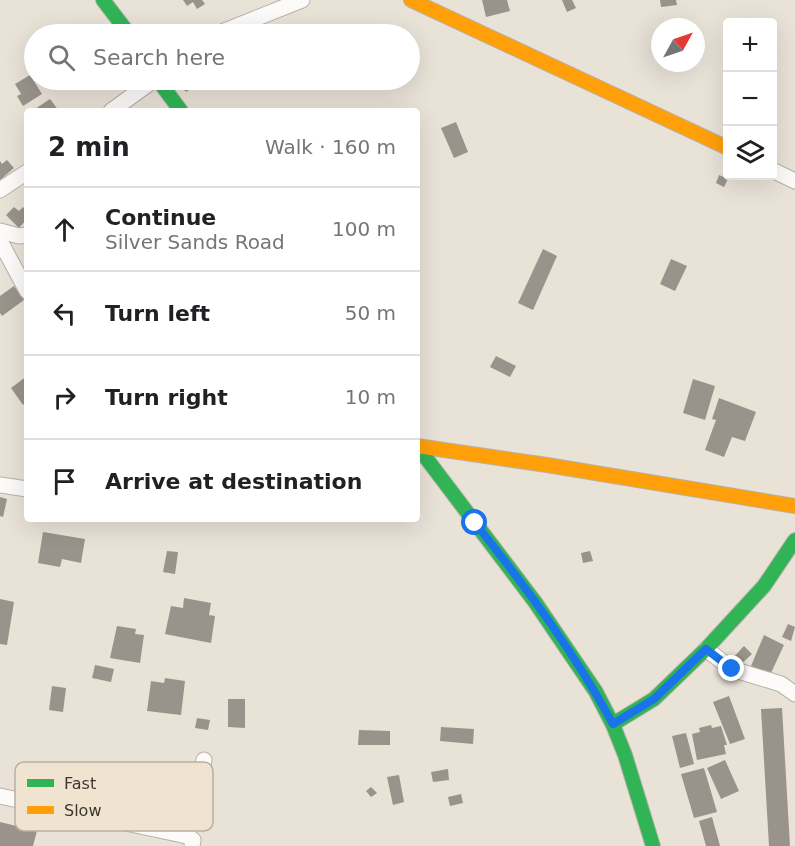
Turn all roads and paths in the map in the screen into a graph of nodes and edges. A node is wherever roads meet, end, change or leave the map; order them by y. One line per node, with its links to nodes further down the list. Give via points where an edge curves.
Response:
1 (103, 0): 4 (street)
2 (302, 0): 5 (street)
3 (411, 0): 10 (street)
4 (121, 24)
5 (242, 24)
6 (141, 90): 8 (street)
7 (164, 90): 9 (street)
8 (115, 108)
9 (179, 108)
10 (723, 146)
11 (777, 172): 13 (street)
12 (24, 174): 14 (street)
13 (795, 181)
14 (0, 190)
15 (0, 231): 16 (street)
16 (24, 236)
17 (0, 241): 18 (street)
18 (24, 285)
19 (420, 446): 23 (street)
20 (420, 450): 27 (street, via 560,636)
21 (0, 484): 22 (street)
22 (24, 488)
23 (795, 506)
24 (795, 540): 25 (street, via 764,586)
25 (706, 649): 26 (street, via 732,669 781,684); 27 (street, via 654,699)
26 (795, 694)
27 (613, 724): 32 (street)
28 (0, 796): 29 (street)
29 (15, 800)
30 (148, 831): 31 (street)
31 (190, 841)
32 (653, 846)

